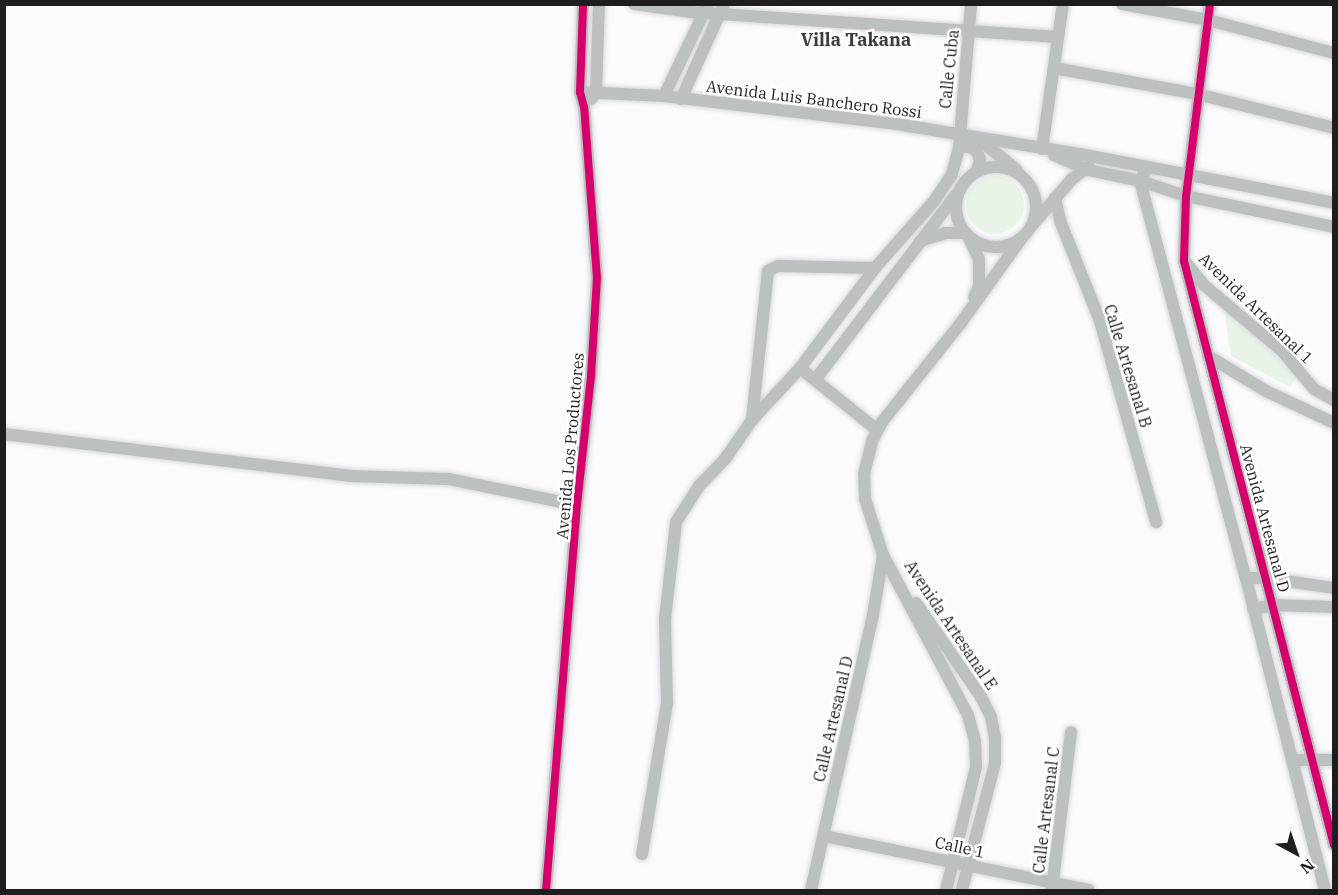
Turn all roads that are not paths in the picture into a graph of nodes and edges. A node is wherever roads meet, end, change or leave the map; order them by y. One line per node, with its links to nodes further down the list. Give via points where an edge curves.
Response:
1 (583, 4): 15 (street, Avenida Los Productores)
2 (599, 4): 16 (street)
3 (634, 4): 8 (street)
4 (971, 4): 11 (street, Calle Cuba)
5 (1063, 4): 12 (street)
6 (1122, 4): 10 (street)
7 (1210, 4): 10 (street, Avenida Artesanal D)
8 (705, 8): 9 (street); 18 (street)
9 (722, 9): 11 (street); 19 (street)
10 (1208, 20): 13 (street); 17 (street, Avenida Artesanal D)
11 (970, 31): 12 (street); 22 (street, Calle Cuba)
12 (1058, 37): 14 (street)
13 (1334, 53)
14 (1054, 68): 17 (street); 25 (street)
15 (580, 92): 16 (street, Avenida Luis Banchero Rossi); 20 (street, Avenida Los Productores)
16 (596, 93): 18 (street, Avenida Luis Banchero Rossi); 20 (street)
17 (1197, 94): 21 (street); 32 (street, Avenida Artesanal D)
18 (664, 96): 19 (street, Avenida Luis Banchero Rossi)
19 (681, 99): 22 (street, Avenida Luis Banchero Rossi, via 896,124)
20 (584, 107): 56 (street, Avenida Los Productores, via 597,278)
21 (1334, 128)
22 (959, 142): 23 (street, Avenida Luis Banchero Rossi); 46 (street, Calle Cuba, via 952,174 934,201)
23 (976, 145): 24 (street); 26 (street); 29 (street)
24 (1026, 147): 25 (street); 26 (street)
25 (1042, 149): 27 (street); 30 (street)
26 (1000, 154): 29 (street); 31 (street)
27 (1092, 157): 28 (street); 30 (street)
28 (1147, 167): 32 (street); 33 (street)
29 (979, 170): 31 (street, via 1002,167); 34 (street)
30 (1088, 170): 33 (street); 36 (street, via 1072,178)
31 (1021, 175): 40 (street, via 1034,194 1036,205)
32 (1188, 175): 35 (street, Avenida Artesanal D); 37 (street)
33 (1140, 181): 35 (street); 59 (street, Avenida Artesanal D)
34 (959, 190): 42 (street, via 956,212); 44 (street)
35 (1186, 196): 41 (street); 45 (street, Avenida Artesanal D)
36 (1055, 198): 38 (street); 39 (street, Calle Artesanal B)
37 (1334, 203)
38 (1043, 212): 39 (street); 40 (street)
39 (1061, 223): 57 (street, Calle Artesanal B, via 1100,321)
40 (1030, 227): 43 (street)
41 (1334, 227)
42 (967, 235): 43 (street, via 979,244 1001,247); 44 (street, via 946,233); 47 (street, via 979,259 979,286)
43 (1022, 237): 47 (street)
44 (920, 241): 50 (street)
45 (1184, 261): 48 (street, Avenida Artesanal D); 51 (street, Avenida Artesanal 1, via 1205,286 1282,351 1314,389)
46 (874, 268): 49 (street, Calle Cuba); 52 (street, via 778,266 768,271)
47 (963, 320): 54 (street, Avenida Artesanal E)
48 (1208, 356): 53 (street, via 1266,391); 60 (street, Avenida Artesanal D)
49 (800, 368): 50 (street); 52 (street, Calle Cuba)
50 (815, 380): 54 (street)
51 (1334, 400)
52 (752, 420): 71 (street, Calle Cuba, via 725,459 699,486 676,522 665,619 667,703)
53 (1334, 423)
54 (877, 430): 58 (street, Avenida Artesanal E, via 866,463 864,486)
55 (4, 434): 56 (street, via 351,476 449,479)
56 (577, 505): 75 (street, Avenida Los Productores)
57 (1156, 522)
58 (883, 555): 69 (street, Calle Artesanal D); 72 (street, Avenida Artesanal E, via 973,728 976,766); 73 (street, Avenida Artesanal E, via 991,717 995,763)
59 (1246, 578): 60 (street); 64 (street, Avenida Artesanal D)
60 (1266, 578): 61 (street); 62 (street, Avenida Artesanal D)
61 (1334, 588)
62 (1274, 605): 63 (street); 64 (street); 67 (street, Avenida Artesanal D)
63 (1334, 606)
64 (1253, 609): 66 (street, Avenida Artesanal D)
65 (1071, 732): 74 (street, Calle Artesanal C)
66 (1293, 760): 67 (street); 80 (street, Avenida Artesanal D)
67 (1312, 760): 68 (street); 70 (street, Avenida Artesanal D)
68 (1334, 760)
69 (824, 836): 72 (street, Calle 1); 76 (street, Calle Artesanal D)
70 (1334, 845)
71 (642, 854)
72 (952, 863): 73 (street, Calle 1); 77 (street, Avenida Artesanal E)
73 (968, 866): 74 (street, Calle 1); 78 (street, Avenida Artesanal E)
74 (1053, 887): 79 (street, Calle 1)
75 (546, 891)
76 (811, 891)
77 (946, 891)
78 (962, 891)
79 (1089, 891)
80 (1324, 891)

